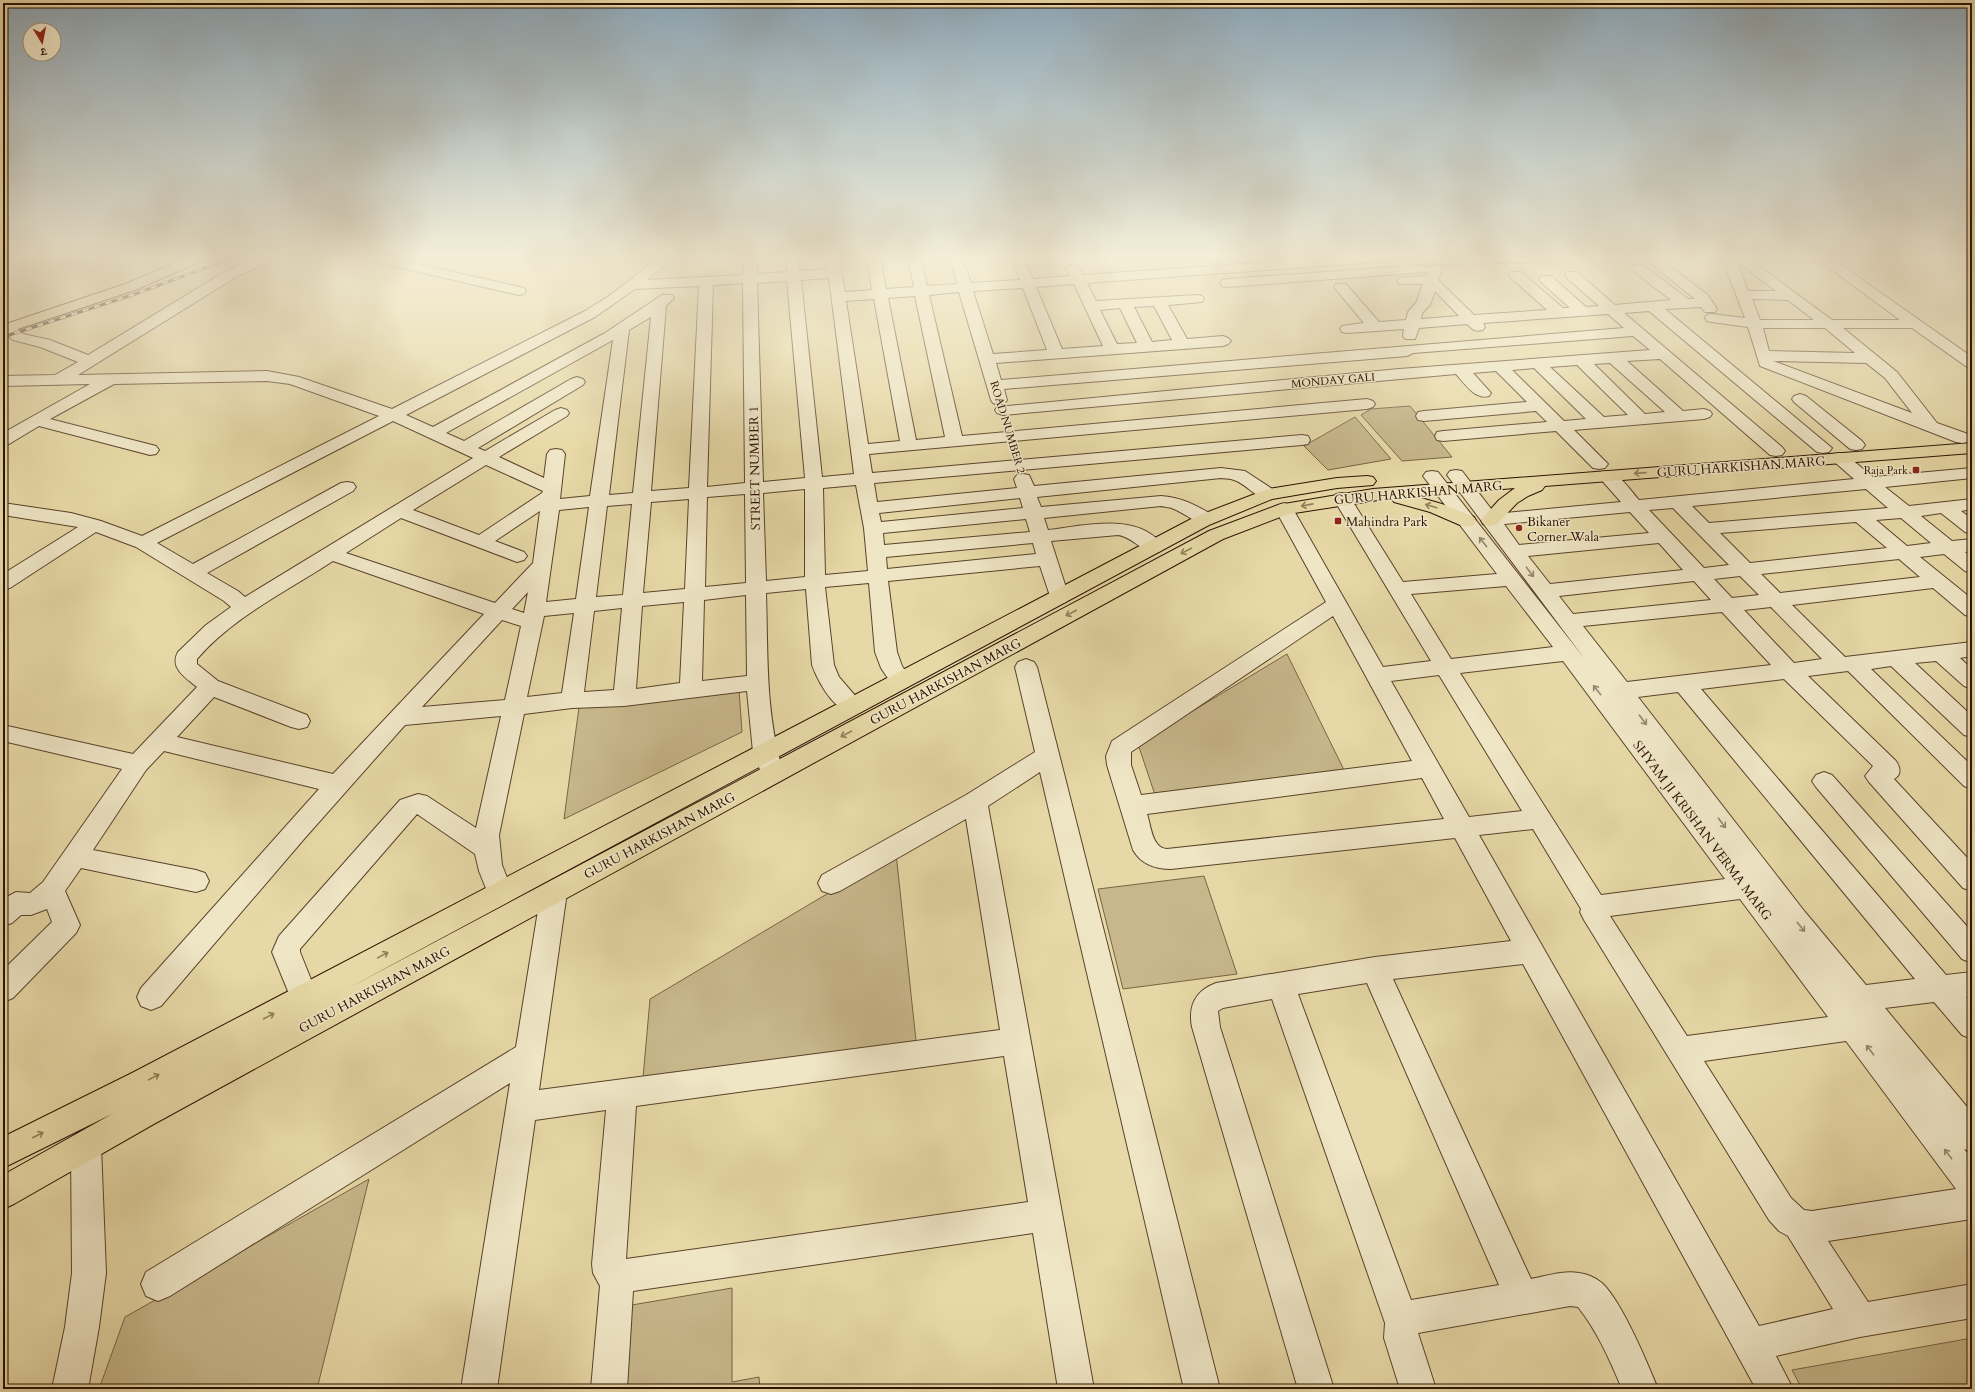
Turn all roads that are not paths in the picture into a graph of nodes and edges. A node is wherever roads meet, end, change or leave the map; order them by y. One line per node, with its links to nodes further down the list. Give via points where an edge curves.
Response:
1 (15, 323): 29 (main road)
2 (18, 323): 29 (main road)
3 (152, 323): 49 (street)
4 (573, 323): 68 (street)
5 (631, 323): 31 (street)
6 (657, 323): 105 (street)
7 (704, 323): 101 (street)
8 (751, 323): 100 (street, STREET NUMBER 1)
9 (799, 323): 98 (street)
10 (843, 323): 86 (street)
11 (885, 323): 83 (street)
12 (928, 323): 82 (street)
13 (976, 323): 47 (street, ROAD NUMBER 2)
14 (1044, 323): 41 (street)
15 (1099, 323): 39 (street)
16 (1135, 323): 38 (street)
17 (1170, 323): 37 (street)
18 (1372, 323): 30 (street)
19 (1428, 323): 25 (street)
20 (1473, 323): 36 (street)
21 (1599, 323): 34 (street)
22 (1628, 323): 33 (street)
23 (1672, 323): 87 (street, via 1721,366)
24 (1713, 323): 26 (street)
25 (1413, 324): 30 (street); 40 (street)
26 (1754, 324): 27 (street); 44 (street)
27 (1829, 324): 28 (street); 46 (street)
28 (1917, 324): 52 (street)
29 (5, 327): 49 (street, via 18,337 44,343)
30 (1375, 327): 32 (street)
31 (622, 329): 76 (street); 107 (street)
32 (1347, 329)
33 (1637, 331): 34 (street); 42 (street)
34 (1611, 333): 36 (street); 43 (street)
35 (1223, 341): 37 (street)
36 (1493, 342): 40 (street); 51 (street)
37 (1182, 344): 38 (street)
38 (1147, 347): 39 (street)
39 (1112, 349): 41 (street)
40 (1408, 350): 55 (street); 60 (street)
41 (1056, 354): 47 (street)
42 (1664, 354): 43 (street, MONDAY GALI); 88 (street)
43 (1635, 356): 45 (street, MONDAY GALI)
44 (1763, 356): 46 (street); 74 (street, via 1765,363)
45 (1613, 357): 48 (street, MONDAY GALI); 70 (street)
46 (1870, 358): 74 (street, via 1891,375)
47 (987, 359): 60 (street, ROAD NUMBER 2)
48 (1580, 360): 50 (street, MONDAY GALI); 72 (street)
49 (90, 361): 57 (street)
50 (1537, 363): 51 (street, MONDAY GALI); 73 (street)
51 (1516, 364): 53 (street, MONDAY GALI)
52 (1972, 364)
53 (1499, 366): 54 (street, MONDAY GALI); 64 (street)
54 (1460, 369): 55 (street, MONDAY GALI); 61 (street)
55 (1399, 374): 65 (street, MONDAY GALI)
56 (113, 378): 57 (street); 68 (street, via 267,376 293,380); 71 (street)
57 (59, 380): 58 (street)
58 (3, 381)
59 (577, 382): 84 (street)
60 (995, 385): 65 (street, ROAD NUMBER 2)
61 (1482, 393)
62 (1800, 399): 87 (street)
63 (1367, 404): 78 (street)
64 (1540, 406): 69 (street); 75 (street)
65 (1002, 410): 78 (street, ROAD NUMBER 2)
66 (561, 414): 90 (street)
67 (1704, 414): 70 (street)
68 (393, 415): 76 (street); 128 (street)
69 (1424, 416)
70 (1679, 416): 72 (street)
71 (36, 420): 79 (street); 85 (street)
72 (1642, 420): 73 (street)
73 (1600, 423): 75 (street)
74 (1930, 425): 81 (street)
75 (1561, 426): 77 (street); 92 (street)
76 (433, 434): 84 (street)
77 (1443, 436)
78 (1010, 437): 82 (street); 91 (street, ROAD NUMBER 2)
79 (3, 440)
80 (1302, 440): 91 (street)
81 (1969, 441): 87 (main road, GURU HARKISHAN MARG)
82 (955, 442): 83 (street)
83 (908, 446): 86 (street)
84 (465, 448): 90 (street)
85 (150, 450)
86 (861, 450): 94 (street)
87 (1839, 450): 88 (main road, GURU HARKISHAN MARG); 92 (main road, GURU HARKISHAN MARG, one-way to 92); 97 (street)
88 (1776, 451): 92 (main road, GURU HARKISHAN MARG)
89 (556, 454): 104 (street)
90 (485, 458): 104 (street); 115 (street)
91 (1019, 466): 94 (street); 102 (street, ROAD NUMBER 2)
92 (1603, 470): 95 (main road, GURU HARKISHAN MARG); 96 (main road, GURU HARKISHAN MARG); 111 (street)
93 (1972, 473): 97 (street)
94 (864, 480): 98 (street); 113 (street)
95 (1554, 480): 96 (main road, GURU HARKISHAN MARG); 120 (main road, via 1521,490)
96 (1449, 482): 103 (main road, GURU HARKISHAN MARG); 108 (main road, GURU HARKISHAN MARG, via 1337,483); 120 (street, SHYAM JI KRISHAN VERMA MARG)
97 (1869, 483): 109 (street); 116 (street)
98 (814, 484): 100 (street); 147 (street)
99 (347, 487): 141 (street)
100 (754, 488): 101 (street); 148 (street, STREET NUMBER 1)
101 (698, 492): 105 (street); 151 (street)
102 (1027, 493): 108 (street, via 1226,472 1239,475); 113 (street); 117 (street, ROAD NUMBER 2)
103 (1373, 494): 106 (main road, GURU HARKISHAN MARG); 120 (main road, one-way to 103, via 1422,504)
104 (551, 496): 107 (street); 127 (street); 138 (street)
105 (642, 497): 107 (street); 154 (street)
106 (1342, 498): 108 (main road, GURU HARKISHAN MARG, one-way to 108); 149 (street)
107 (599, 501): 157 (street)
108 (1276, 501): 119 (main road, GURU HARKISHAN MARG); 155 (street); 189 (main road, GURU HARKISHAN MARG, one-way to 189, via 1216,535)
109 (1677, 502): 111 (street); 124 (street)
110 (1972, 504): 112 (street)
111 (1635, 506): 120 (street); 126 (street)
112 (1945, 507): 116 (street); 123 (street)
113 (870, 508): 122 (street)
114 (3, 509): 121 (street)
115 (399, 511): 127 (street); 135 (street)
116 (1904, 512): 118 (street); 131 (street)
117 (1033, 513): 119 (street, via 1161,501 1177,503); 122 (street); 125 (street, ROAD NUMBER 2)
118 (1860, 516): 124 (street); 134 (street)
119 (1206, 519): 130 (main road, GURU HARKISHAN MARG)
120 (1478, 521): 132 (street, SHYAM JI KRISHAN VERMA MARG); 144 (street, SHYAM JI KRISHAN VERMA MARG, one-way to 120)
121 (94, 525): 128 (street); 146 (street)
122 (873, 528): 133 (street)
123 (1972, 528)
124 (1705, 529): 140 (street)
125 (1040, 536): 130 (street, via 1126,529); 133 (street); 137 (street, ROAD NUMBER 2)
126 (1664, 537): 132 (street); 142 (street)
127 (482, 541): 136 (street)
128 (143, 543): 141 (street)
129 (1972, 545): 131 (street)
130 (1154, 547): 152 (main road, GURU HARKISHAN MARG)
131 (1949, 548): 134 (street); 139 (street)
132 (1514, 551): 150 (street, SHYAM JI KRISHAN VERMA MARG, one-way to 150)
133 (876, 552): 143 (street)
134 (1906, 553): 140 (street); 145 (street)
135 (331, 554): 158 (street); 160 (street)
136 (518, 556)
137 (1047, 560): 143 (street); 152 (street, ROAD NUMBER 2)
138 (543, 565): 160 (street); 161 (street)
139 (1972, 567)
140 (1744, 568): 142 (street); 153 (street)
141 (192, 573): 158 (street, via 231,596)
142 (1698, 573): 150 (street); 156 (street)
143 (878, 577): 147 (street); 172 (street, via 886,652 892,668)
144 (1512, 579): 149 (street); 165 (street, SHYAM JI KRISHAN VERMA MARG)
145 (1939, 581): 153 (street); 159 (street)
146 (3, 583)
147 (815, 583): 148 (street); 181 (street, via 826,675 836,690)
148 (757, 589): 151 (street); 174 (street, STREET NUMBER 1)
149 (1398, 589): 169 (street)
150 (1544, 591): 162 (street, SHYAM JI KRISHAN VERMA MARG)
151 (694, 595): 154 (street); 177 (street)
152 (1059, 597): 172 (main road, GURU HARKISHAN MARG)
153 (1776, 600): 156 (street); 167 (street)
154 (633, 601): 157 (street); 179 (street)
155 (1336, 604): 171 (street); 196 (street, via 1120,747 1118,765)
156 (1727, 605): 162 (street); 170 (street)
157 (585, 606): 161 (street); 180 (street)
158 (244, 608): 176 (street, via 196,645 186,657 187,667)
159 (1972, 610)
160 (498, 611): 161 (street); 183 (street)
161 (534, 616): 182 (street)
162 (1567, 621): 178 (street, SHYAM JI KRISHAN VERMA MARG)
163 (1972, 648): 164 (street)
164 (1940, 652): 166 (street); 173 (street)
165 (1569, 653): 169 (street); 204 (street, SHYAM JI KRISHAN VERMA MARG, one-way to 165)
166 (1896, 658): 167 (street); 185 (street)
167 (1846, 664): 170 (street); 192 (street)
168 (1026, 667): 188 (street)
169 (1444, 667): 171 (street); 197 (street)
170 (1789, 671): 175 (street); 201 (street, via 1888,767 1888,772 1877,776)
171 (1376, 675): 191 (street)
172 (901, 681): 181 (main road, GURU HARKISHAN MARG)
173 (1972, 681)
174 (758, 682): 177 (street); 189 (street, STREET NUMBER 1, via 758,704)
175 (1684, 684): 178 (street); 215 (street)
176 (210, 687): 184 (street); 187 (street)
177 (691, 690): 179 (street)
178 (1621, 691): 219 (street, SHYAM JI KRISHAN VERMA MARG, one-way to 219, via 1796,920)
179 (624, 698): 180 (street)
180 (572, 700): 182 (street)
181 (853, 706): 189 (main road, GURU HARKISHAN MARG)
182 (514, 707): 183 (street); 199 (street)
183 (399, 717): 194 (street)
184 (299, 721)
185 (1972, 729)
186 (3, 733): 190 (street)
187 (160, 741): 190 (street); 194 (street)
188 (1047, 756): 195 (street); 246 (street)
189 (769, 763): 206 (main road, GURU HARKISHAN MARG); 207 (main road, GURU HARKISHAN MARG)
190 (138, 764): 200 (street)
191 (1428, 768): 196 (street); 198 (street)
192 (1972, 780)
193 (1824, 782): 211 (street)
194 (337, 784): 217 (street)
195 (975, 802): 203 (street); 222 (street)
196 (1132, 806): 198 (street, via 1146,850 1152,856 1162,859)
197 (1539, 819): 198 (street); 209 (street)
198 (1461, 828): 210 (street)
199 (486, 848): 207 (street, via 488,864); 218 (street, via 422,805 409,808 288,944 286,952)
200 (75, 857): 202 (street); 205 (street)
201 (1972, 880)
202 (196, 881)
203 (831, 883)
204 (1746, 887): 209 (street); 221 (street, SHYAM JI KRISHAN VERMA MARG)
205 (52, 890): 208 (street, via 45,898 26,906); 216 (street, via 67,925)
206 (554, 892): 224 (street); 228 (main road, GURU HARKISHAN MARG)
207 (500, 893): 218 (main road, GURU HARKISHAN MARG, one-way to 207)
208 (7, 905)
209 (1595, 908): 223 (street, via 1593,912 1596,918)
210 (1530, 951): 212 (street); 241 (street)
211 (1972, 951)
212 (1376, 969): 214 (street); 237 (street)
213 (1972, 984): 215 (street)
214 (1281, 985): 240 (street); 247 (street, via 1216,996 1206,1004 1203,1013)
215 (1940, 988): 219 (street); 220 (street)
216 (3, 989)
217 (151, 997)
218 (304, 997): 229 (main road, GURU HARKISHAN MARG, one-way to 218)
219 (1860, 999): 227 (street, SHYAM JI KRISHAN VERMA MARG)
220 (1972, 1026)
221 (1853, 1027): 223 (street); 230 (street, SHYAM JI KRISHAN VERMA MARG, one-way to 221)
222 (1016, 1041): 225 (street); 233 (street)
223 (1680, 1051): 234 (street, via 1780,1209 1790,1221)
224 (529, 1055): 226 (street); 236 (street)
225 (622, 1094): 226 (street); 235 (street, via 609,1264 610,1273)
226 (522, 1107): 243 (street)
227 (1972, 1137)
228 (86, 1146): 231 (main road, GURU HARKISHAN MARG); 242 (street, via 89,1273)
229 (3, 1153)
230 (1972, 1185)
231 (3, 1193)
232 (1972, 1203): 234 (street, via 1812,1227)
233 (1046, 1215): 235 (street); 245 (street)
234 (1800, 1226): 239 (street)
235 (617, 1277): 244 (street)
236 (158, 1284)
237 (1521, 1296): 240 (street, via 1408,1318); 249 (street, via 1570,1289 1583,1290 1593,1297 1602,1310)
238 (1972, 1301): 239 (street)
239 (1860, 1320): 241 (street)
240 (1402, 1322): 248 (street, via 1401,1338)
241 (1750, 1345): 250 (street)
242 (70, 1389)
243 (479, 1389)
244 (610, 1389)
245 (1076, 1389)
246 (1202, 1389)
247 (1316, 1389)
248 (1418, 1389)
249 (1640, 1389)
250 (1775, 1389)

